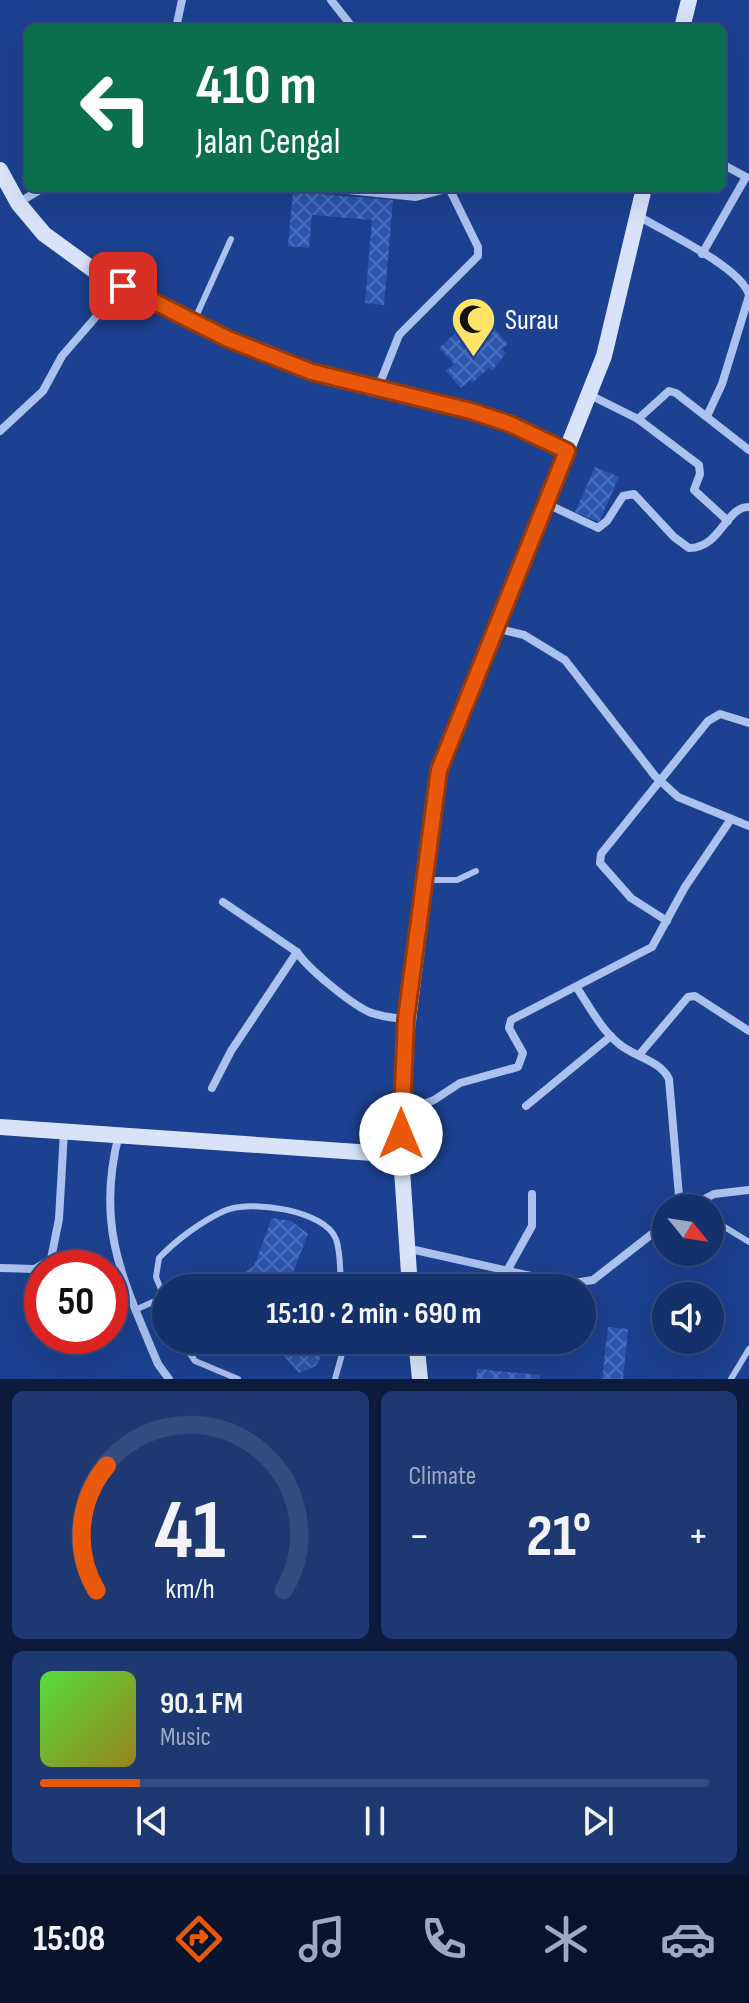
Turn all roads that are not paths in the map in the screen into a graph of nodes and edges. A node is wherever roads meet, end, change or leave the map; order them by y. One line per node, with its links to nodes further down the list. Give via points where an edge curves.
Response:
1 (182, 0): 4 (street)
2 (331, 0): 5 (street)
3 (689, 0): 6 (main road)
4 (177, 24)
5 (350, 24)
6 (683, 24)
7 (726, 166): 17 (street, via 746,177)
8 (0, 170): 14 (main road)
9 (36, 192): 14 (street)
10 (367, 192): 11 (street, via 416,197)
11 (435, 192)
12 (452, 192): 21 (street, via 478,256 399,335)
13 (643, 192): 15 (main road)
14 (18, 203): 18 (main road, via 44,234)
15 (638, 216): 17 (street); 22 (main road, via 616,318)
16 (231, 239): 20 (lane)
17 (702, 254): 19 (street, via 746,284)
18 (123, 286): 20 (main road); 25 (street, via 62,356 43,391)
19 (749, 296): 23 (street)
20 (194, 321): 21 (main road, via 312,372)
21 (378, 388): 27 (main road, via 510,424)
22 (590, 395): 24 (street); 27 (main road)
23 (707, 416): 24 (street, via 669,391); 26 (street)
24 (638, 419): 30 (street, via 699,465 694,490)
25 (0, 431)
26 (749, 450)
27 (567, 451): 28 (main road)
28 (544, 503): 30 (street, via 598,528 623,496 634,494 689,548 706,545); 31 (main road)
29 (749, 507): 30 (street)
30 (728, 521)
31 (494, 628): 33 (street, via 524,635 565,660); 37 (main road, via 439,770)
32 (749, 723): 33 (street, via 727,715 714,717)
33 (659, 780): 34 (street, via 678,797); 39 (street, via 599,859 631,898)
34 (731, 819): 35 (street); 39 (street)
35 (749, 826)
36 (476, 871): 37 (lane, via 457,880)
37 (425, 880): 42 (main road)
38 (223, 902): 40 (street)
39 (667, 921): 41 (street, via 646,952)
40 (297, 952): 42 (street, via 362,1008); 46 (street)
41 (577, 988): 44 (street); 48 (street, via 511,1020 509,1028 523,1053 518,1067 460,1083)
42 (406, 1019): 48 (main road)
43 (749, 1031): 45 (street, via 695,996 688,997)
44 (611, 1036): 45 (street); 47 (street)
45 (639, 1055): 55 (street, via 669,1079)
46 (212, 1088)
47 (526, 1106)
48 (401, 1113): 52 (main road)
49 (0, 1127): 50 (main road)
50 (64, 1131): 51 (main road); 61 (street)
51 (119, 1134): 52 (main road); 69 (street, via 108,1194 112,1245)
52 (401, 1155): 60 (main road)
53 (749, 1190): 56 (street)
54 (532, 1194): 64 (street, via 532,1226)
55 (685, 1194)
56 (714, 1194)
57 (724, 1227): 59 (lane)
58 (652, 1234): 64 (street, via 581,1284)
59 (749, 1242)
60 (405, 1248): 64 (street); 67 (main road)
61 (53, 1250)
62 (24, 1267): 63 (street)
63 (0, 1268)
64 (507, 1271)
65 (156, 1274): 66 (lane, via 159,1258 198,1227 235,1208 296,1211 331,1231)
66 (340, 1274)
67 (408, 1274)
68 (152, 1304): 69 (lane)
69 (135, 1310): 74 (street)
70 (749, 1349): 78 (lane)
71 (190, 1354): 75 (lane, via 195,1361)
72 (342, 1354): 76 (lane)
73 (417, 1354): 77 (main road)
74 (169, 1379)
75 (238, 1379)
76 (335, 1379)
77 (420, 1379)
78 (731, 1379)

